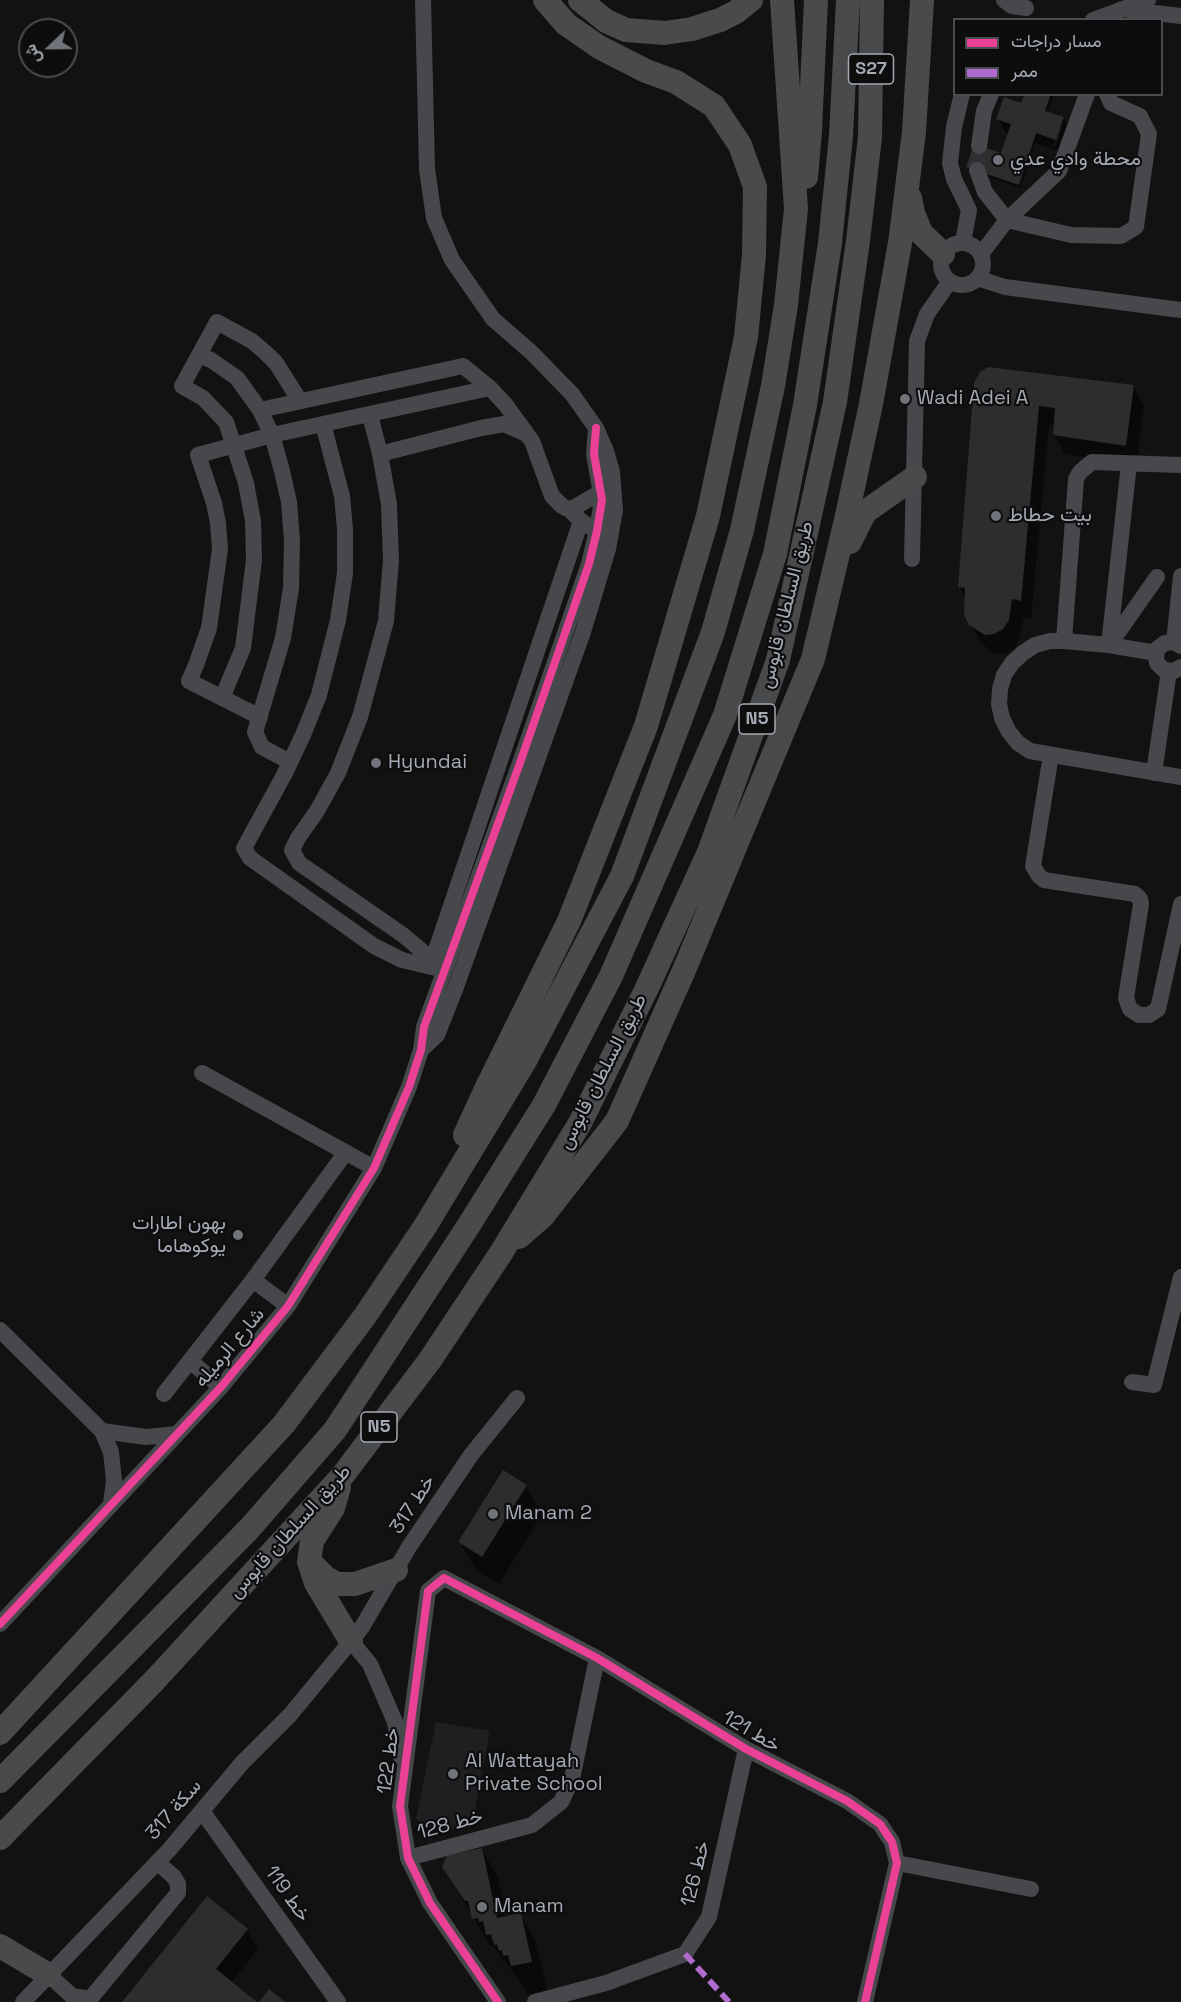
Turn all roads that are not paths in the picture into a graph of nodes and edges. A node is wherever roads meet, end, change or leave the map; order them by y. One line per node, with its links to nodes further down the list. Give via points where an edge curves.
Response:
1 (423, 0): 42 (street, via 427,169 434,218 452,260 493,319 573,394)
2 (544, 0): 75 (highway, via 566,24 599,46 676,82 714,106 740,145 755,187 748,325 708,516 646,726 569,921 487,1086)
3 (580, 0): 4 (highway, via 606,21 626,30 665,33 720,20)
4 (751, 0)
5 (782, 0): 29 (highway)
6 (816, 0): 29 (highway, via 807,170)
7 (848, 0): 24 (highway, S27)
8 (872, 0): 25 (highway, S27)
9 (910, 0): 17 (highway, via 909,46)
10 (922, 0): 17 (highway)
11 (1004, 0): 13 (street)
12 (1148, 0): 14 (street)
13 (1026, 8)
14 (1121, 14): 15 (street); 16 (street)
15 (1181, 16)
16 (1102, 18)
17 (917, 76): 28 (highway)
18 (963, 96): 22 (street)
19 (990, 96): 23 (street)
20 (1086, 96): 30 (street, via 1059,171)
21 (1108, 96): 30 (street, via 1111,103 1140,116 1149,134 1136,227 1121,236 1071,235)
22 (956, 120): 23 (street); 31 (street, via 951,163 969,210)
23 (982, 125): 26 (street)
24 (841, 136): 101 (highway, طريق السلطان قابوس / N5, via 830,243 805,405 775,554 725,715 611,976 543,1105 335,1430 249,1529)
25 (870, 137): 76 (highway, طريق السلطان قابوس / N5, via 835,402 778,660 709,852 646,990 580,1123)
26 (979, 146)
27 (977, 170): 30 (street, via 985,192)
28 (908, 186): 31 (highway, via 916,223 925,239); 56 (highway, via 871,404)
29 (796, 209): 75 (highway, via 773,386 742,530 713,632 622,876 526,1059)
30 (1006, 220): 32 (street)
31 (953, 248): 32 (street, via 975,247); 34 (street, via 941,260 942,272)
32 (981, 254): 33 (street, via 983,264)
33 (977, 278): 34 (street, via 966,285); 35 (street, via 1005,287)
34 (950, 281): 49 (street, via 927,314 917,341)
35 (1181, 310)
36 (199, 355): 38 (street, via 217,322 266,353); 39 (street, via 237,378); 45 (street, via 182,386 203,398 226,422)
37 (490, 388): 38 (street, via 463,366); 40 (street); 43 (street)
38 (300, 401): 39 (street)
39 (260, 410): 44 (street)
40 (370, 414): 41 (street); 46 (street)
41 (323, 424): 44 (street); 66 (street, via 342,496 345,573 320,695)
42 (596, 428): 50 (street, via 594,454); 57 (street, via 612,472 615,510)
43 (524, 433): 46 (street, via 504,424); 51 (street, via 536,451 549,491)
44 (272, 435): 45 (street); 64 (street, via 289,502 291,588 283,638)
45 (234, 444): 63 (street, via 253,521 254,560 243,648); 63 (street, via 198,455 214,503 220,549 209,628 189,681)
46 (380, 454): 70 (street, via 389,504 392,560 386,621 360,717 338,773 292,850 299,863 403,935)
47 (1129, 464): 48 (street); 58 (street, via 1092,462 1076,479); 60 (street)
48 (1181, 465)
49 (915, 477): 53 (street); 56 (highway, via 865,512)
50 (601, 492): 51 (street); 52 (street)
51 (576, 515): 52 (street); 70 (street)
52 (597, 531): 57 (street, via 601,540); 70 (street, via 556,661)
53 (912, 559)
54 (1181, 576): 59 (street)
55 (1157, 577): 60 (street)
56 (831, 585): 76 (highway, via 813,659 702,929 617,1121 543,1216)
57 (593, 600): 71 (street, via 456,987 437,1035)
58 (1064, 641): 60 (street); 65 (street, via 1035,645 1023,653 1004,675 1000,689 999,704 1009,732 1030,751)
59 (1178, 644): 61 (street, via 1160,645)
60 (1109, 645): 61 (street)
61 (1156, 653): 62 (street, via 1157,663 1164,670)
62 (1175, 669): 67 (street)
63 (222, 698): 64 (street)
64 (260, 717): 66 (street, via 255,732 262,747)
65 (1052, 755): 67 (street); 69 (street, via 1033,866 1044,880 1135,894 1140,899 1126,998 1130,1009 1138,1015 1149,1015 1158,1009)
66 (290, 762): 70 (street, via 244,848 245,853 374,946 402,960)
67 (1154, 772): 68 (street)
68 (1181, 777)
69 (1181, 904)
70 (437, 968): 71 (street)
71 (422, 1050): 74 (street, شارع الرميله)
72 (202, 1073): 73 (street)
73 (346, 1152): 74 (street); 78 (street)
74 (374, 1168): 79 (street, شارع الرميله)
75 (426, 1225): 96 (highway, via 365,1316 284,1424)
76 (501, 1253): 88 (highway, طريق السلطان قابوس / N5, via 430,1360)
77 (1181, 1277): 82 (street, via 1154,1385)
78 (253, 1280): 79 (street); 81 (street)
79 (288, 1306): 83 (street, شارع الرميله)
80 (0, 1330): 86 (street)
81 (190, 1361): 83 (street); 84 (street)
82 (1132, 1382)
83 (221, 1387): 87 (street, شارع الرميله)
84 (164, 1394)
85 (517, 1398): 91 (street, خط 317, via 471,1455)
86 (102, 1431): 87 (street, via 146,1437); 89 (street, via 111,1452)
87 (177, 1434): 89 (street, شارع الرميله)
88 (344, 1475): 90 (highway, via 333,1508 312,1541); 103 (highway, طريق السلطان قابوس / N5, via 176,1657)
89 (111, 1504): 93 (street, شارع الرميله)
90 (309, 1562): 91 (highway, via 337,1584 355,1584); 94 (highway, via 316,1583)
91 (396, 1570): 94 (street, خط 317)
92 (444, 1578): 95 (street, خط 121); 100 (street, خط 122, via 428,1591)
93 (0, 1624)
94 (351, 1641): 100 (street, via 370,1664 394,1722); 102 (street, سكة 317)
95 (597, 1658): 99 (street, خط 121); 104 (street, خط 128, via 572,1779 561,1802 532,1825)
96 (40, 1690): 97 (street); 98 (highway)
97 (0, 1719)
98 (0, 1732)
99 (746, 1749): 106 (street, خط 121, via 846,1801 880,1824 892,1842); 113 (street, خط 126, via 709,1917 685,1954 606,1983)
100 (404, 1775): 104 (street, خط 122, via 400,1806)
101 (0, 1781)
102 (202, 1811): 105 (street, سكة 317); 111 (street, خط 119)
103 (0, 1838)
104 (408, 1858): 112 (street, خط 122, via 430,1903)
105 (157, 1862): 109 (street, سكة 317); 109 (street, via 174,1876 178,1893 90,1999 72,1996)
106 (897, 1863): 107 (street); 114 (street)
107 (1031, 1889)
108 (0, 1946): 109 (highway)
109 (49, 1975): 110 (street, سكة 317)
110 (28, 2000)
111 (336, 2001)
112 (498, 2002)
113 (535, 2002)
114 (865, 2002)

